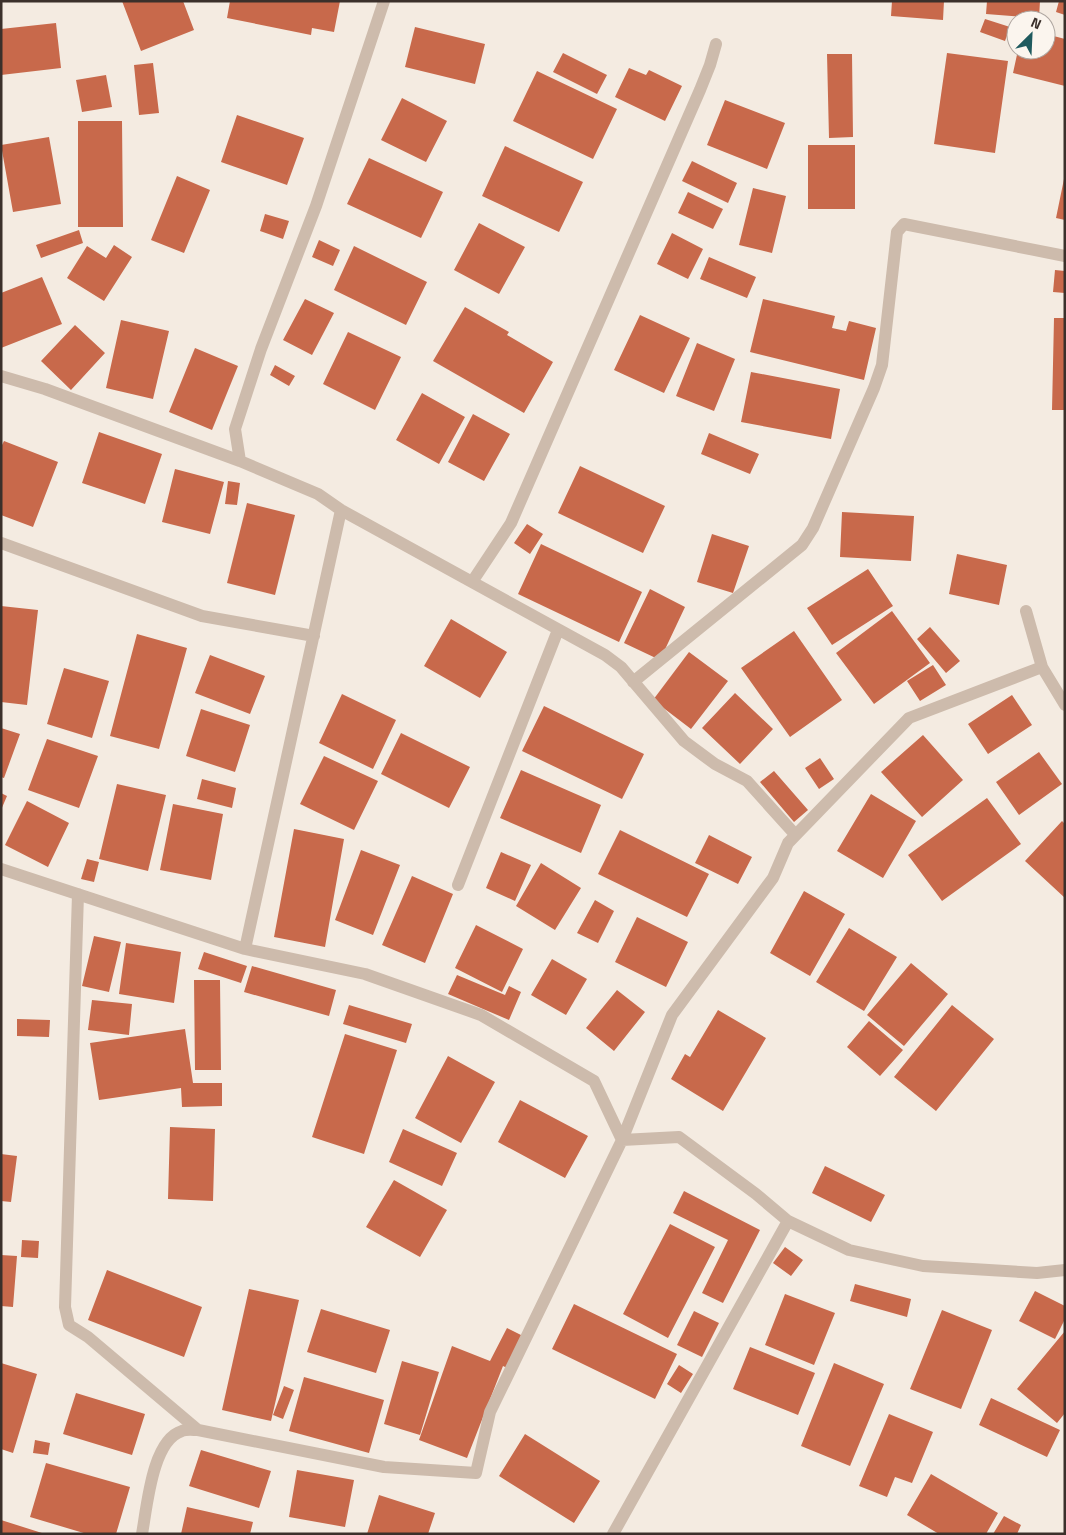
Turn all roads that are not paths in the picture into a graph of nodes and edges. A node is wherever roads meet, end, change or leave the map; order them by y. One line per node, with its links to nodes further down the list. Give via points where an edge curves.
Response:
1 (384, 1): 5 (street, via 316,206 261,349 235,428)
2 (716, 44): 8 (street, via 700,90 511,522)
3 (1065, 256): 13 (street, via 904,224 897,232 882,364 813,528 802,545)
4 (1, 376): 5 (street)
5 (240, 461): 6 (street, via 318,494)
6 (341, 510): 8 (street); 11 (street)
7 (1, 543): 11 (street, via 202,616)
8 (472, 582): 10 (street)
9 (1026, 611): 12 (street)
10 (558, 630): 13 (street, via 605,655); 17 (street)
11 (314, 636): 19 (street)
12 (1042, 667): 14 (street); 15 (street, via 909,718)
13 (633, 682): 15 (street, via 684,741 714,764 747,781)
14 (1065, 705)
15 (797, 833): 20 (street, via 788,843 773,878 672,1015)
16 (1, 869): 18 (street)
17 (458, 885)
18 (78, 894): 19 (street); 23 (street, via 65,1307 69,1325 88,1337)
19 (245, 949): 20 (street, via 365,974 481,1015 594,1081)
20 (622, 1140): 21 (street, via 679,1137); 23 (street, via 490,1412 476,1473 384,1467)
21 (788, 1221): 22 (street, via 849,1250 923,1266 1037,1273); 25 (street)
22 (1065, 1270)
23 (198, 1430): 24 (street, via 182,1430 170,1439 160,1454 152,1477)
24 (142, 1534)
25 (613, 1534)

